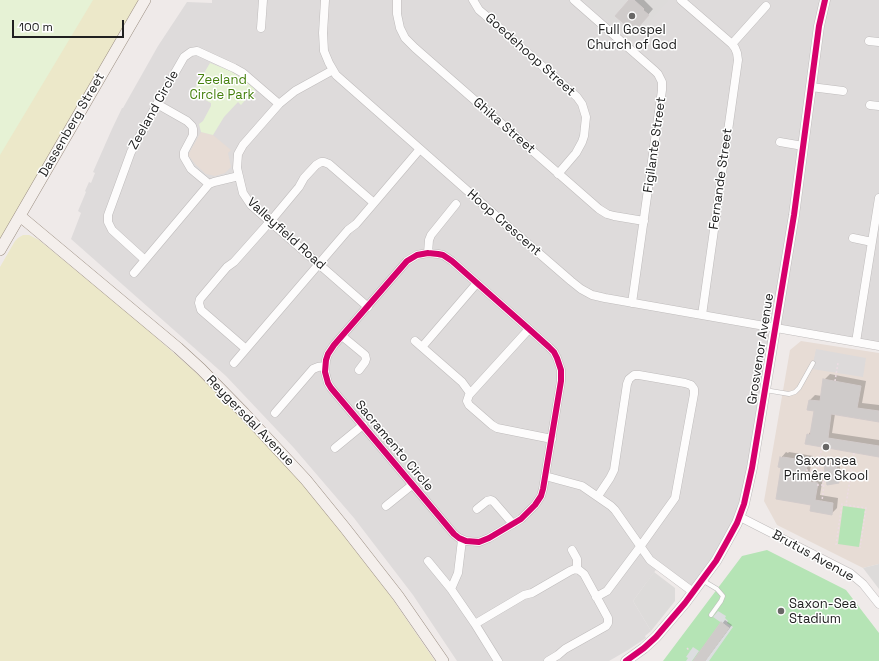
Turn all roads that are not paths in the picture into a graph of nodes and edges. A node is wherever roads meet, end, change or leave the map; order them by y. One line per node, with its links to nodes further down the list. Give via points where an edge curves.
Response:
1 (145, 0): 28 (main road, Dassenberg Street)
2 (263, 0): 10 (street)
3 (325, 0): 14 (street, Hoop Crescent, via 323,43)
4 (397, 0): 22 (street, Ghika Street, via 399,24 410,43)
5 (473, 0): 22 (street, Goedehoop Street, via 484,15 582,104 586,117 582,142 576,154)
6 (574, 0): 29 (street, Figilante Street, via 655,71 662,82)
7 (825, 0): 15 (street, Grosvenor Avenue)
8 (685, 1): 13 (street)
9 (766, 6): 13 (street)
10 (261, 28)
11 (869, 41): 12 (street)
12 (879, 42)
13 (732, 44): 41 (street, Fernande Street, via 738,60)
14 (333, 70): 18 (street, Valleyfield Road, via 295,91); 21 (street, Hoop Crescent)
15 (811, 87): 16 (street); 20 (street, Grosvenor Avenue)
16 (843, 91)
17 (157, 104): 18 (street, Zeeland Circle, via 184,57 194,51 239,70); 24 (street, via 192,126 193,134 184,152 185,159); 35 (street, Zeeland Circle, via 130,152 107,218 112,230)
18 (279, 104): 23 (street, Valleyfield Road, via 240,150 237,164)
19 (780, 142): 20 (street)
20 (803, 146): 42 (street, Grosvenor Avenue)
21 (420, 149): 26 (street); 39 (street, Hoop Crescent, via 576,285 598,297)
22 (558, 174): 29 (street, Ghika Street, via 603,212)
23 (239, 176): 24 (street); 30 (street, Valleyfield Road, via 247,201)
24 (209, 184): 35 (street)
25 (879, 198): 32 (street)
26 (374, 203): 30 (street, via 329,164 321,162 304,178); 36 (street)
27 (456, 204): 34 (street, via 431,235)
28 (20, 216): 33 (main road, Dassenberg Street); 79 (main road, Reygersdal Avenue, via 178,348 244,413 306,480 350,533)
29 (644, 220): 39 (street, Figilante Street)
30 (270, 221): 36 (street, Valleyfield Road); 49 (street, via 199,301 201,310)
31 (853, 238): 32 (street)
32 (872, 242): 46 (street)
33 (0, 250)
34 (428, 253): 38 (street, via 448,258); 40 (street, via 417,255 408,262)
35 (145, 260): 37 (street)
36 (319, 264): 40 (street, Valleyfield Road); 49 (street)
37 (134, 273)
38 (477, 283): 43 (street); 48 (street)
39 (632, 303): 41 (street, Hoop Crescent)
40 (368, 307): 44 (street)
41 (702, 315): 42 (street, Hoop Crescent)
42 (775, 328): 46 (street, Hoop Crescent); 54 (street, Grosvenor Avenue)
43 (529, 329): 55 (street); 58 (street, via 554,352 559,364 561,381)
44 (342, 336): 52 (street, via 331,349); 53 (street, via 365,355 365,362)
45 (415, 341): 48 (street)
46 (856, 342): 47 (street, Hoop Crescent)
47 (879, 346)
48 (422, 347): 55 (street, via 462,382)
49 (246, 349): 50 (street)
50 (234, 363)
51 (812, 363): 54 (lane, via 796,392 789,394)
52 (325, 366): 56 (street, via 313,369); 57 (street, Sacramento Circle, via 331,388)
53 (359, 370)
54 (765, 390): 65 (street, Grosvenor Avenue, via 750,480)
55 (470, 393): 58 (street, via 467,399 469,405 494,427)
56 (275, 413)
57 (363, 426): 59 (street); 61 (street, Sacramento Circle)
58 (552, 439): 60 (street)
59 (335, 448)
60 (545, 476): 62 (street, via 582,486); 66 (street, via 538,500)
61 (412, 484): 63 (street); 67 (street, Sacramento Circle)
62 (598, 496): 68 (street, via 616,510); 68 (street, via 614,470 629,379 639,375 691,385 694,394 676,495)
63 (386, 506)
64 (477, 509): 66 (street, via 491,500)
65 (740, 517): 72 (street, Grosvenor Avenue, via 716,561); 76 (street, Brutus Avenue, via 850,573)
66 (513, 524): 67 (street, via 484,540)
67 (462, 540): 73 (street, via 458,573)
68 (641, 546): 74 (street, via 654,563); 75 (street, via 607,591)
69 (572, 550): 71 (street, via 577,559)
70 (428, 561): 73 (street)
71 (577, 569): 75 (street, via 584,574); 78 (street, via 570,570)
72 (702, 580): 74 (street, Grosvenor Avenue); 77 (lane, via 723,596)
73 (451, 589): 78 (street)
74 (693, 592): 82 (street, Grosvenor Avenue, via 656,636)
75 (596, 597): 81 (street, via 609,620 607,624)
76 (879, 604)
77 (711, 615)
78 (475, 624): 80 (street)
79 (443, 661)
80 (498, 661)
81 (548, 661)
82 (626, 661)

